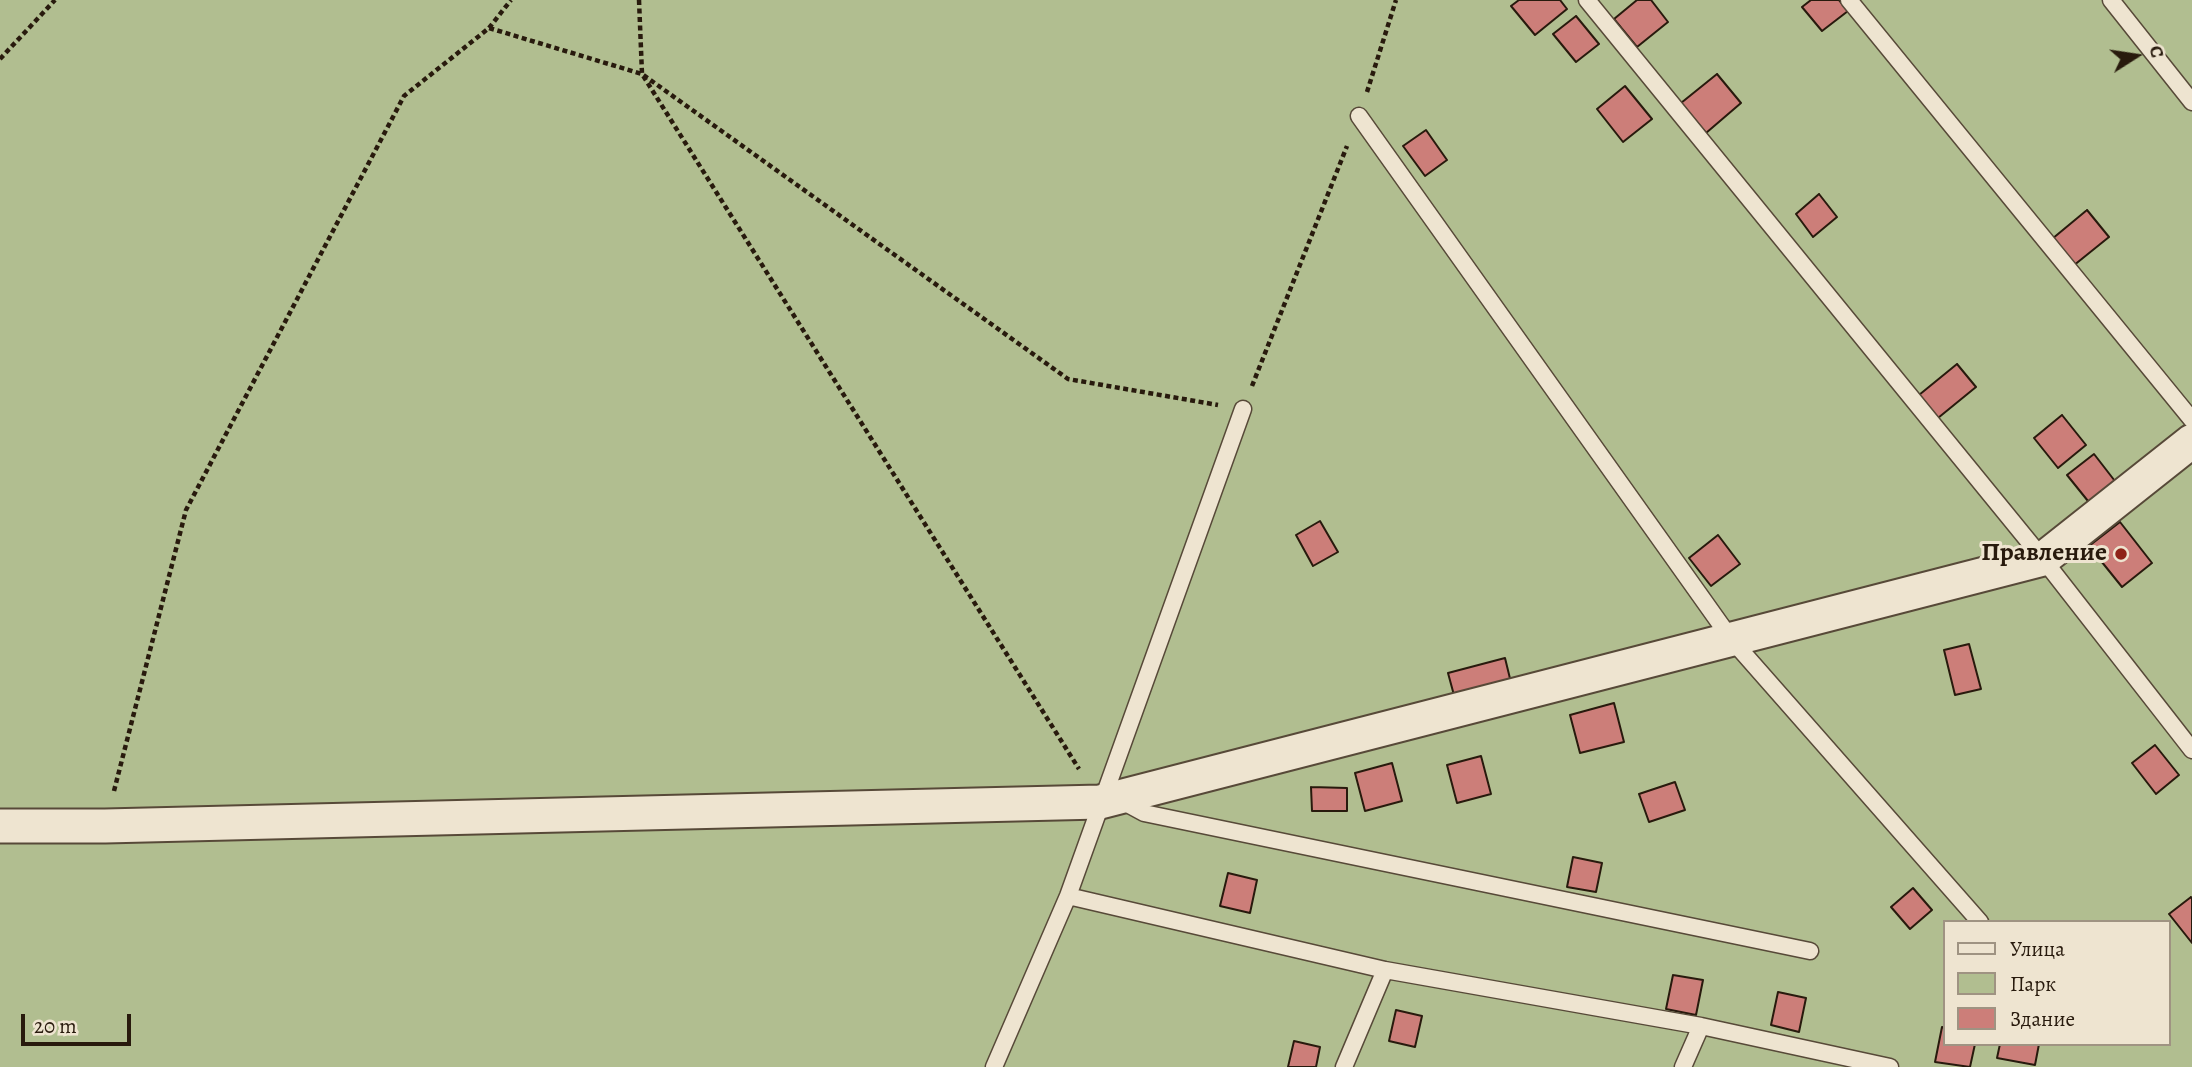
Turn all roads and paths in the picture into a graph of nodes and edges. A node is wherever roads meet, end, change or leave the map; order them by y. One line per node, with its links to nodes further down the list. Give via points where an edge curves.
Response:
1 (55, 0): 9 (path)
2 (511, 0): 8 (path)
3 (639, 0): 10 (path)
4 (1396, 0): 12 (path)
5 (1587, 0): 16 (lane)
6 (1849, 0): 14 (lane)
7 (2111, 0): 11 (lane)
8 (489, 28): 10 (path); 21 (path, via 404,96 187,510)
9 (0, 60)
10 (642, 74): 13 (path, via 1068,379); 19 (path)
11 (2192, 102)
12 (1359, 116): 13 (path); 17 (lane)
13 (1243, 410): 19 (lane)
14 (2192, 420)
15 (2192, 442): 16 (street)
16 (2043, 559): 17 (street); 18 (lane)
17 (1731, 639): 19 (street); 23 (lane)
18 (2192, 750)
19 (1109, 800): 21 (street); 22 (lane); 24 (lane, via 1144,813)
20 (0, 826): 21 (street)
21 (105, 826)
22 (1068, 896): 25 (lane); 27 (lane)
23 (1978, 920)
24 (1810, 951)
25 (1385, 970): 26 (lane); 28 (lane)
26 (1701, 1026): 29 (lane); 30 (lane)
27 (994, 1067)
28 (1344, 1067)
29 (1683, 1067)
30 (1890, 1067)

